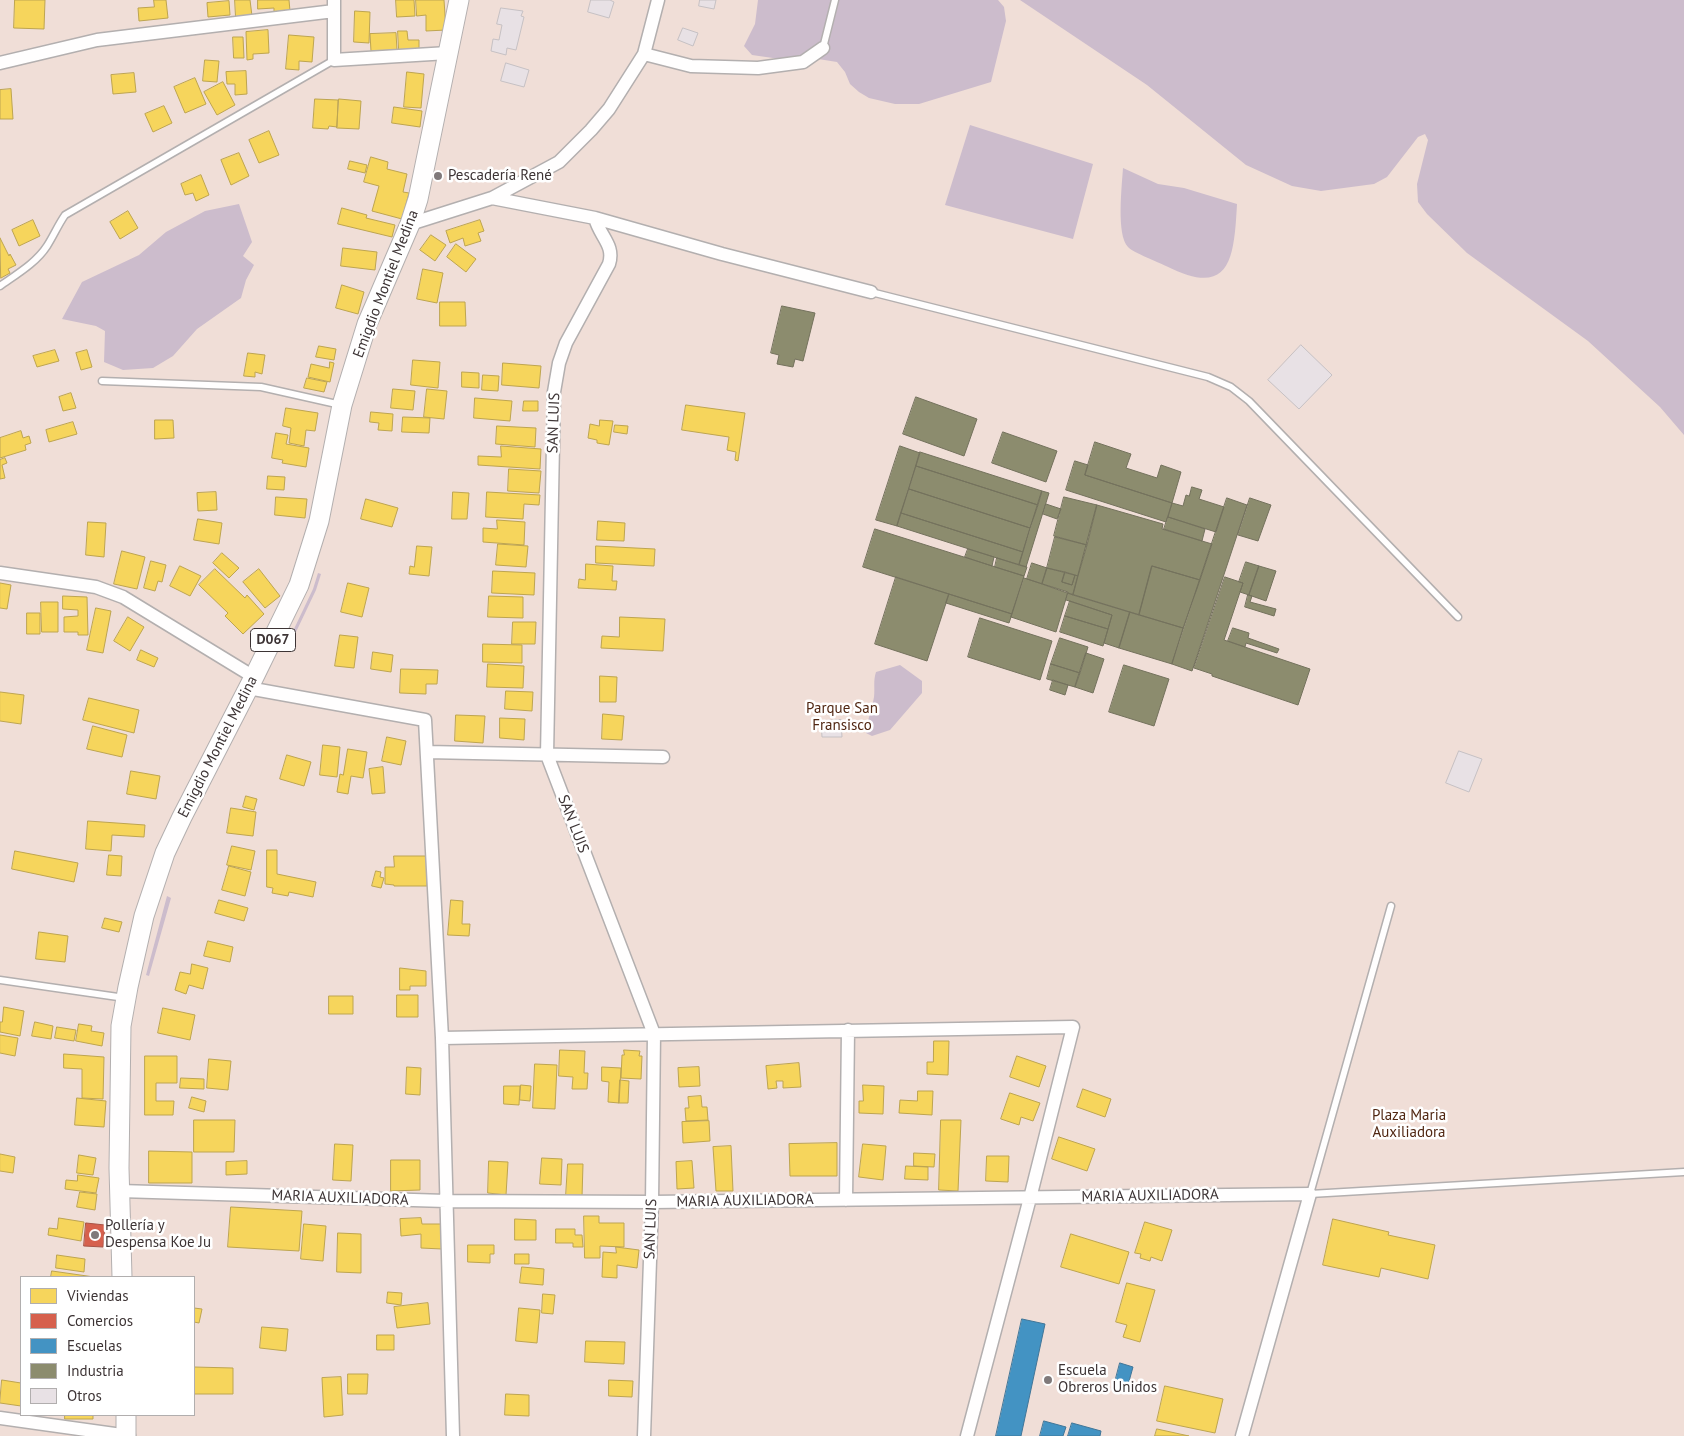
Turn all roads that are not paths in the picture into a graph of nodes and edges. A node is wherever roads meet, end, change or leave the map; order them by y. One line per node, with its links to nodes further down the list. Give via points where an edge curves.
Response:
1 (459, 0): 6 (main road, Emigdio Montiel Medina / D067)
2 (658, 0): 7 (street)
3 (835, 0): 5 (lane)
4 (334, 6): 8 (street); 9 (street, via 97,40)
5 (823, 48): 7 (street, via 803,62 758,68 691,66)
6 (448, 52): 8 (street); 12 (main road, Emigdio Montiel Medina / D067)
7 (644, 54): 10 (street, via 609,109 559,162)
8 (334, 60): 13 (lane, via 65,215 47,246 33,262)
9 (0, 63)
10 (492, 198): 11 (street); 12 (street)
11 (595, 218): 14 (street); 21 (street, SAN LUIS, via 612,255 566,343 554,392)
12 (410, 224): 16 (main road, Emigdio Montiel Medina / D067, via 367,324)
13 (0, 286)
14 (871, 292): 18 (lane, via 1208,376 1230,387 1249,400)
15 (102, 381): 16 (lane, via 261,387)
16 (342, 405): 19 (main road, Emigdio Montiel Medina / D067, via 319,521 299,585)
17 (0, 573): 19 (street, via 96,587 122,597)
18 (1458, 617)
19 (251, 683): 20 (street, via 425,720); 25 (main road, Emigdio Montiel Medina / D067, via 165,853 144,916)
20 (432, 752): 21 (street); 28 (street)
21 (547, 755): 22 (street); 27 (street, SAN LUIS)
22 (663, 757)
23 (1391, 906): 31 (lane)
24 (0, 980): 25 (lane)
25 (126, 998): 30 (main road, Emigdio Montiel Medina / D067, via 120,1052)
26 (848, 1030): 27 (street); 32 (street, via 1073,1026); 33 (street)
27 (654, 1034): 28 (street); 35 (street, SAN LUIS)
28 (442, 1038): 34 (street)
29 (1684, 1172): 31 (lane)
30 (120, 1191): 34 (street, MARIA AUXILIADORA); 36 (main road, Emigdio Montiel Medina / D067)
31 (1310, 1194): 32 (street, MARIA AUXILIADORA); 43 (street)
32 (1030, 1198): 33 (street, MARIA AUXILIADORA); 42 (street)
33 (846, 1200): 35 (street, MARIA AUXILIADORA)
34 (446, 1202): 35 (street, MARIA AUXILIADORA); 40 (street)
35 (652, 1202): 41 (street, SAN LUIS)
36 (122, 1276)
37 (126, 1416): 39 (main road)
38 (0, 1418): 39 (street)
39 (127, 1436)
40 (453, 1436)
41 (644, 1436)
42 (966, 1436)
43 (1242, 1436)

